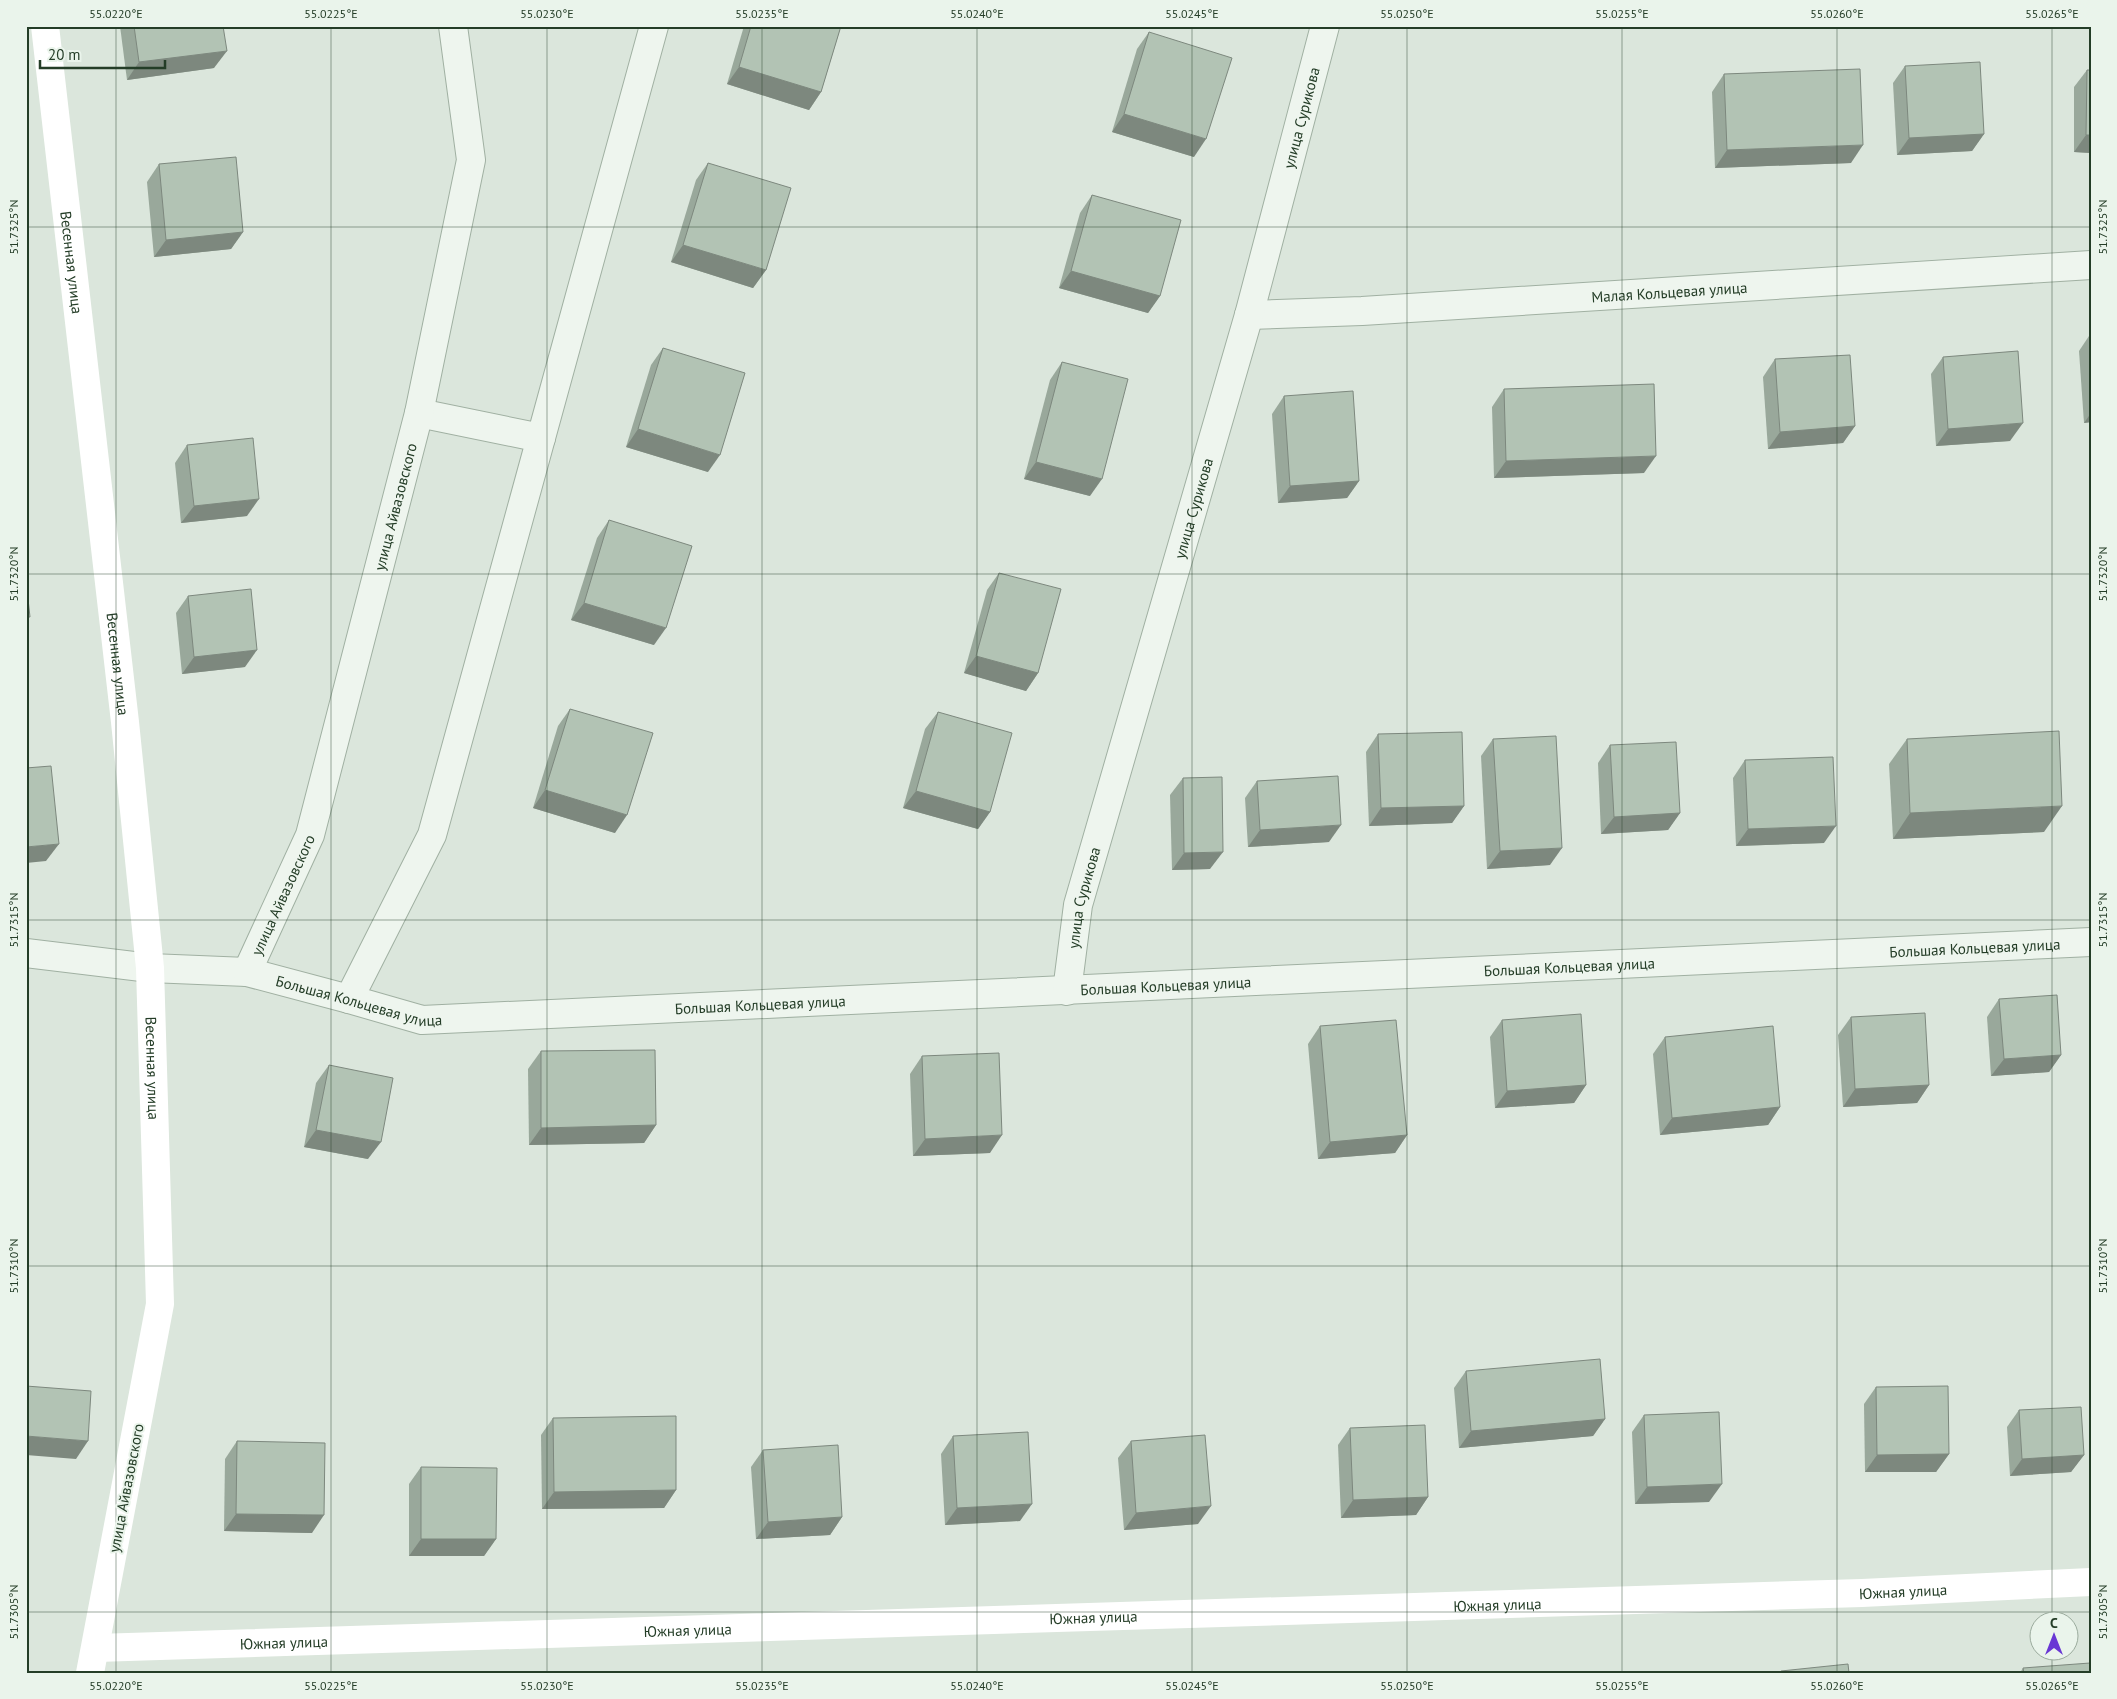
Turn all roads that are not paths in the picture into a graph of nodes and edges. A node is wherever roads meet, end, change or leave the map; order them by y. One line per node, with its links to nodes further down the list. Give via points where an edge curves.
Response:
1 (45, 26): 11 (street, Весенная улица, via 126,722)
2 (453, 26): 7 (street, улица Айвазовского, via 471,160)
3 (654, 26): 8 (street)
4 (1324, 26): 6 (street, улица Сурикова)
5 (2091, 265): 6 (street, Малая Кольцевая улица, via 1372,310)
6 (1249, 314): 13 (street, улица Сурикова, via 1078,905)
7 (419, 413): 8 (street); 12 (street, улица Айвазовского, via 310,835)
8 (541, 438): 14 (street, via 432,835)
9 (2091, 942): 13 (street, Большая Кольцевая улица)
10 (26, 953): 11 (street, Большая Кольцевая улица)
11 (150, 968): 12 (street, Большая Кольцевая улица); 15 (street, Весенная улица)
12 (247, 972): 14 (street, Большая Кольцевая улица)
13 (1067, 991): 14 (street, Большая Кольцевая улица, via 422,1020)
14 (349, 999)
15 (160, 1304): 17 (street, улица Айвазовского)
16 (2091, 1582): 17 (street, Южная улица)
17 (93, 1660)

